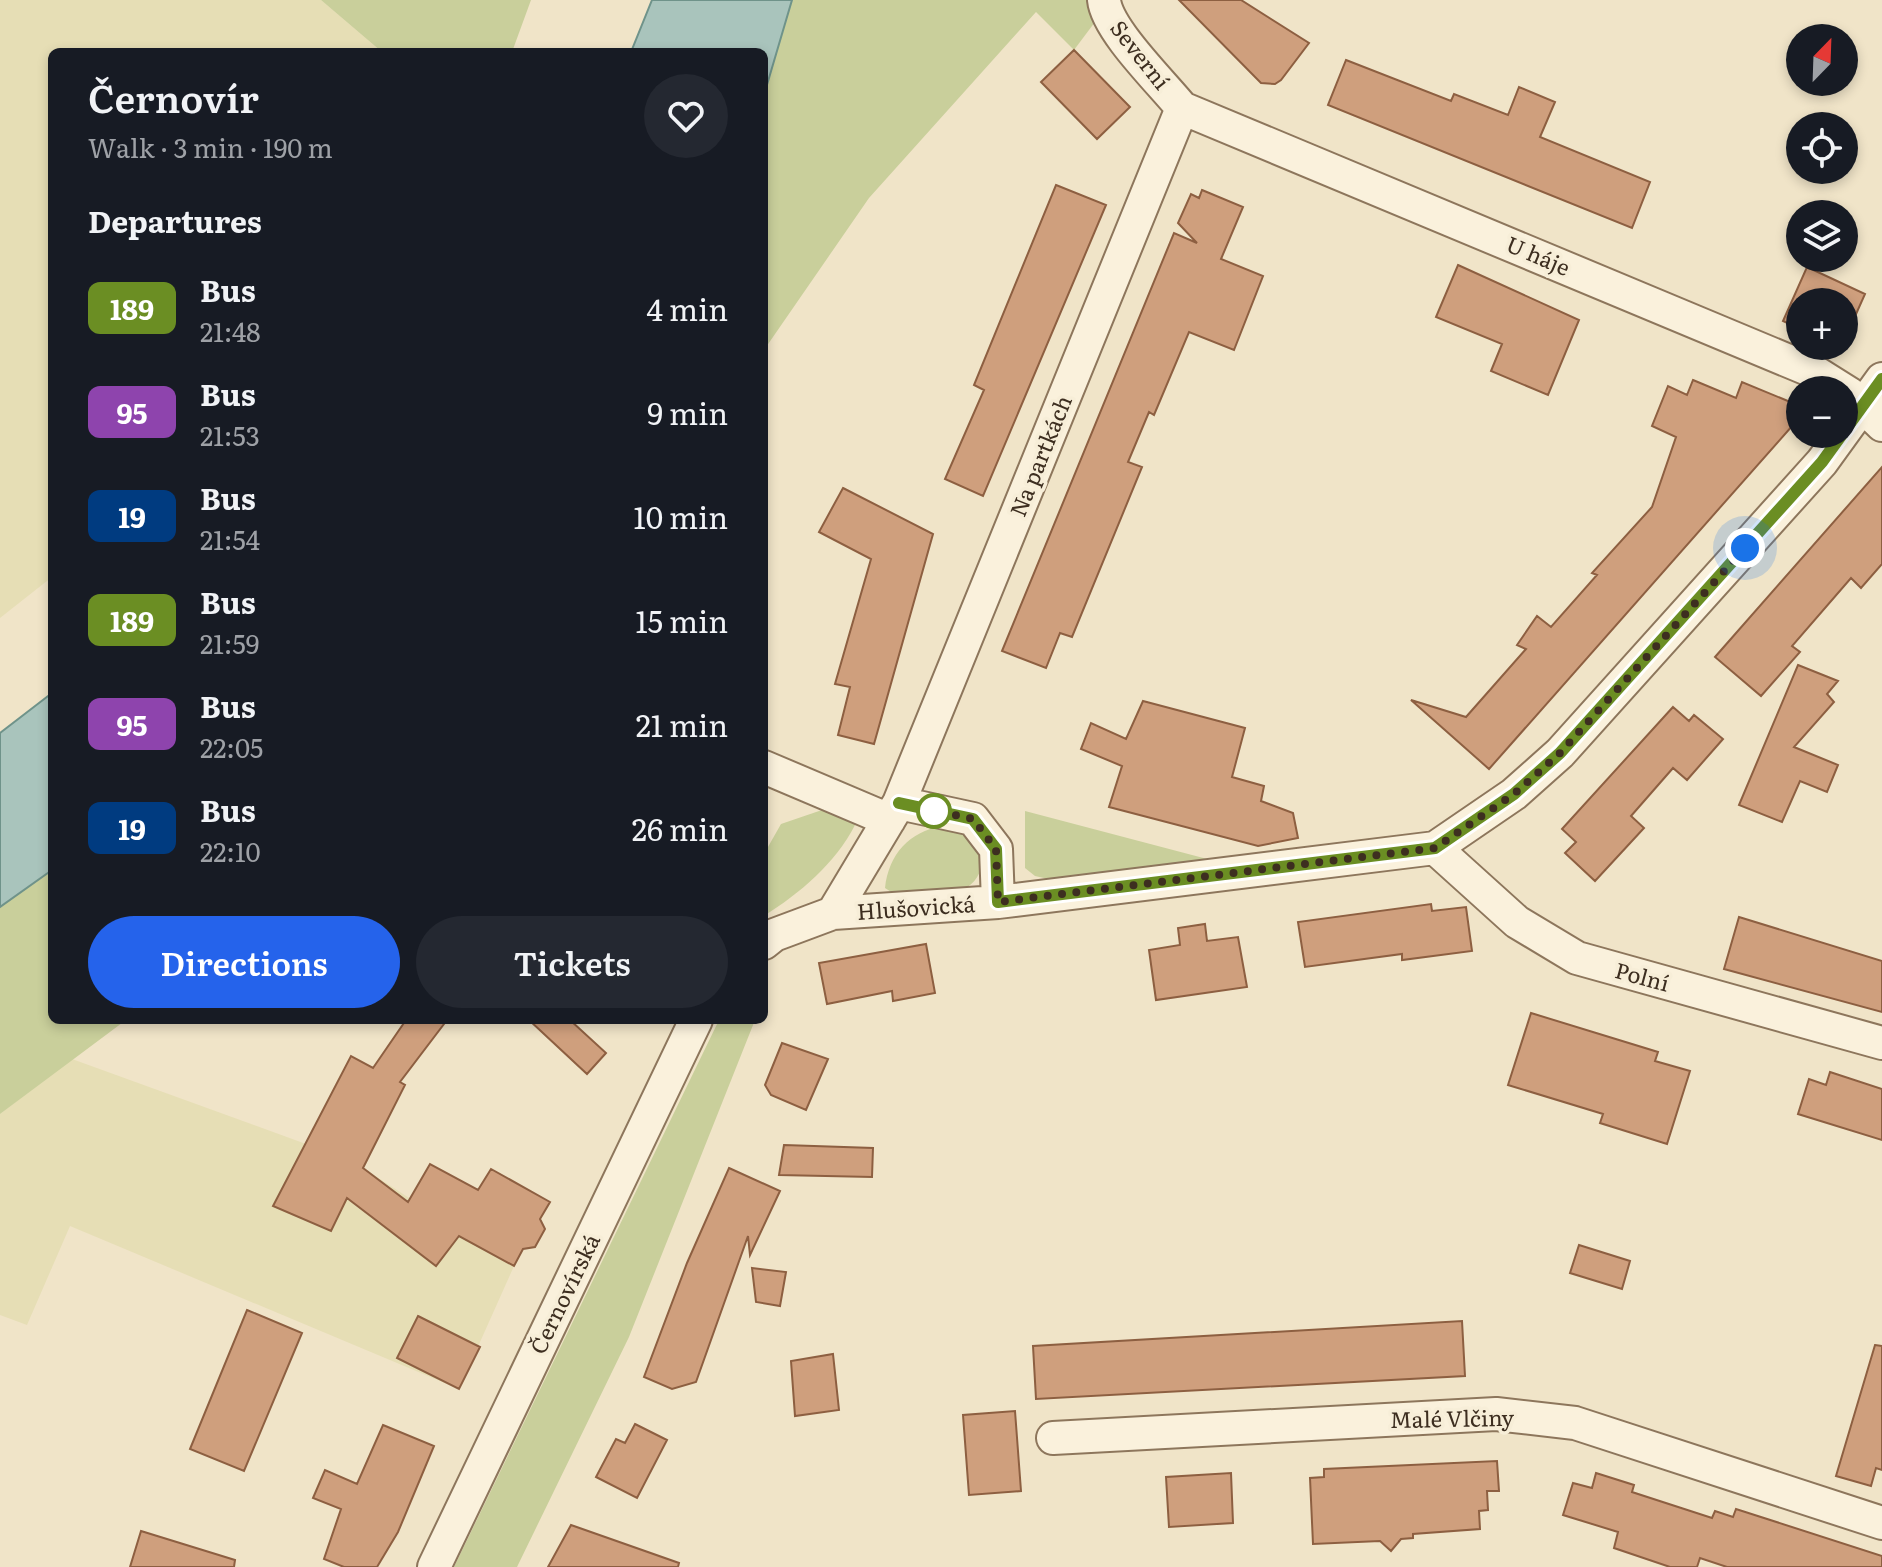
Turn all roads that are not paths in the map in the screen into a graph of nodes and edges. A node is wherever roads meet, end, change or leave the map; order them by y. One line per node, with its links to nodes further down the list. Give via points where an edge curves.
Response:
1 (1104, 0): 2 (street, Severní, via 1105,10 1129,44)
2 (1182, 108): 4 (street, U háje, via 1801,366 1833,382); 6 (street, Na partkách)
3 (1882, 379): 4 (street, Hlušovická)
4 (1873, 416): 7 (street, Hlušovická, via 1822,462 1560,753 1514,794)
5 (768, 768): 6 (street, Hlušovická)
6 (894, 811): 8 (street, Hlušovická, via 973,819 996,849); 9 (street, Na partkách)
7 (1435, 848): 8 (street, Hlušovická); 12 (street, Polní, via 1517,922 1577,958)
8 (998, 902): 9 (street, Hlušovická)
9 (833, 913): 10 (street)
10 (768, 940)
11 (694, 1024): 15 (street, Černovírská)
12 (1882, 1043)
13 (1053, 1438): 14 (street, Malé Vlčiny, via 1496,1414 1575,1423)
14 (1882, 1523)
15 (434, 1567)

